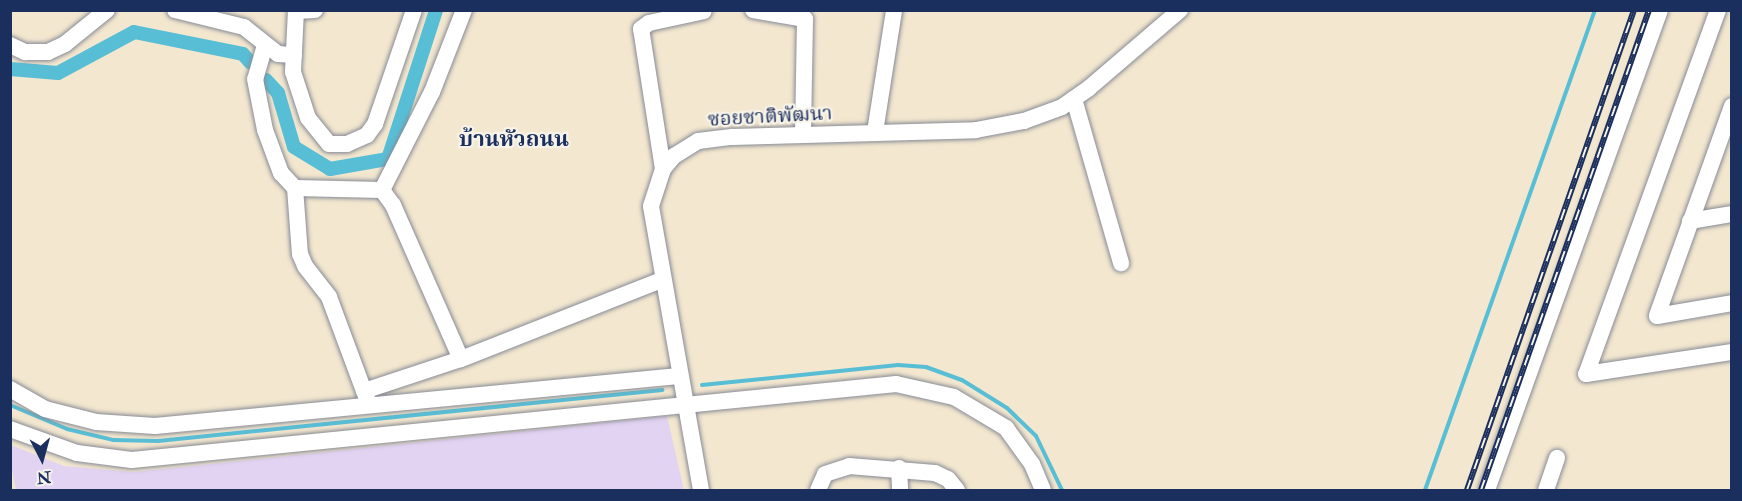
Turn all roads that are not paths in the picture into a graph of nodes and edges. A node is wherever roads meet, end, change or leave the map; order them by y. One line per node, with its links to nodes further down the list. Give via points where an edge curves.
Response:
1 (107, 10): 13 (street, via 65,44 48,52 25,52)
2 (175, 10): 14 (street, via 244,27)
3 (315, 10): 11 (street)
4 (414, 10): 15 (street, via 375,124 367,135 347,144 329,144 308,118 293,72)
5 (464, 10): 23 (street, via 432,92)
6 (753, 10): 19 (street, via 805,19)
7 (894, 10): 18 (street)
8 (1180, 10): 16 (street, ซอยชาติพัฒนา)
9 (1660, 10): 43 (street)
10 (1719, 10): 29 (street, via 1586,374)
11 (296, 11): 15 (street)
12 (704, 11): 21 (street, via 649,23 641,29)
13 (10, 45)
14 (265, 45): 15 (street, via 278,54); 22 (street, via 255,79 265,130 281,173)
15 (294, 55)
16 (1074, 99): 18 (street, ซอยชาติพัฒนา, via 1015,123 976,129); 26 (street)
17 (1731, 106): 20 (street)
18 (875, 132): 19 (street, ซอยชาติพัฒนา)
19 (803, 135): 21 (street, ซอยชาติพัฒนา, via 698,141)
20 (1725, 137): 25 (street)
21 (663, 169): 27 (street, via 651,206)
22 (295, 188): 23 (street); 33 (street, via 300,254 329,297)
23 (382, 190): 30 (street, via 393,204)
24 (1731, 214): 25 (street)
25 (1690, 221): 28 (street, via 1657,316)
26 (1120, 263)
27 (662, 280): 30 (street); 31 (street)
28 (1731, 303)
29 (1731, 352)
30 (461, 360): 33 (street)
31 (679, 376): 33 (street); 34 (street)
32 (10, 389): 33 (street, via 45,409 129,426 181,425)
33 (366, 398)
34 (685, 405): 35 (street, via 132,460 76,453); 38 (street); 42 (street, via 866,385 929,389 954,397 1006,428 1032,464)
35 (10, 429)
36 (1557, 458): 44 (street)
37 (899, 468): 39 (street, via 849,466 833,470 819,483); 40 (street); 41 (street, via 935,473 948,478)
38 (701, 490)
39 (818, 490)
40 (900, 490)
41 (957, 490)
42 (1043, 490)
43 (1487, 490)
44 (1546, 490)

